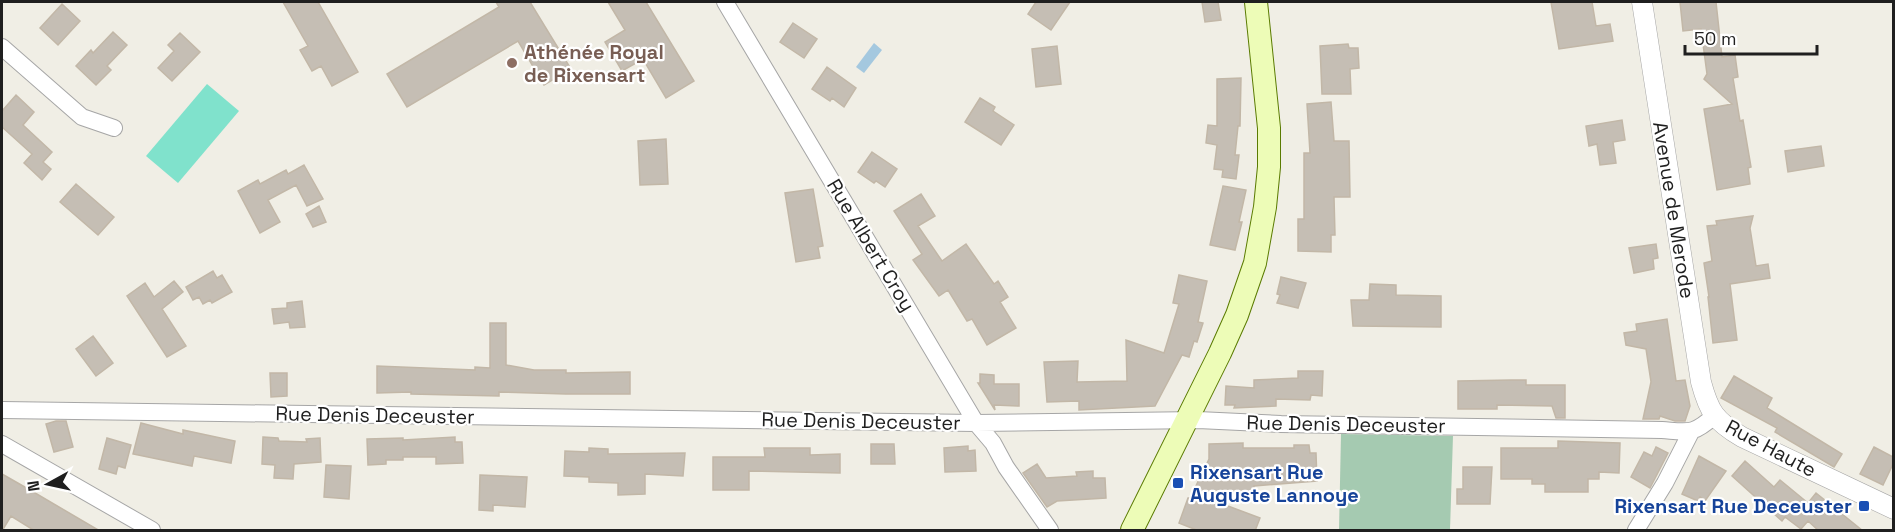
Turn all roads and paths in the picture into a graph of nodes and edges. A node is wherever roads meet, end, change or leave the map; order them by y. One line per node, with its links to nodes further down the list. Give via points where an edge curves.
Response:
1 (725, 2): 9 (street, Rue Albert Croy)
2 (1256, 2): 8 (main road, via 1269,128 1265,207 1255,263 1237,315)
3 (1642, 2): 7 (street, Avenue de Merode, via 1701,382)
4 (2, 47): 5 (street, via 82,117)
5 (114, 128)
6 (2, 410): 9 (street, Rue Denis Deceuster)
7 (1714, 416): 10 (street); 13 (street, Rue Haute, via 1742,437)
8 (1187, 421): 9 (street, Rue Denis Deceuster); 10 (street, Rue Denis Deceuster); 17 (main road)
9 (976, 423): 12 (street, Rue Albert Croy)
10 (1691, 432): 18 (street)
11 (2, 444): 14 (street)
12 (1020, 486): 15 (street, Rue Albert Croy); 16 (street, Rue Albert Croy)
13 (1893, 509)
14 (152, 531)
15 (1037, 531)
16 (1050, 531)
17 (1132, 531)
18 (1636, 531)

